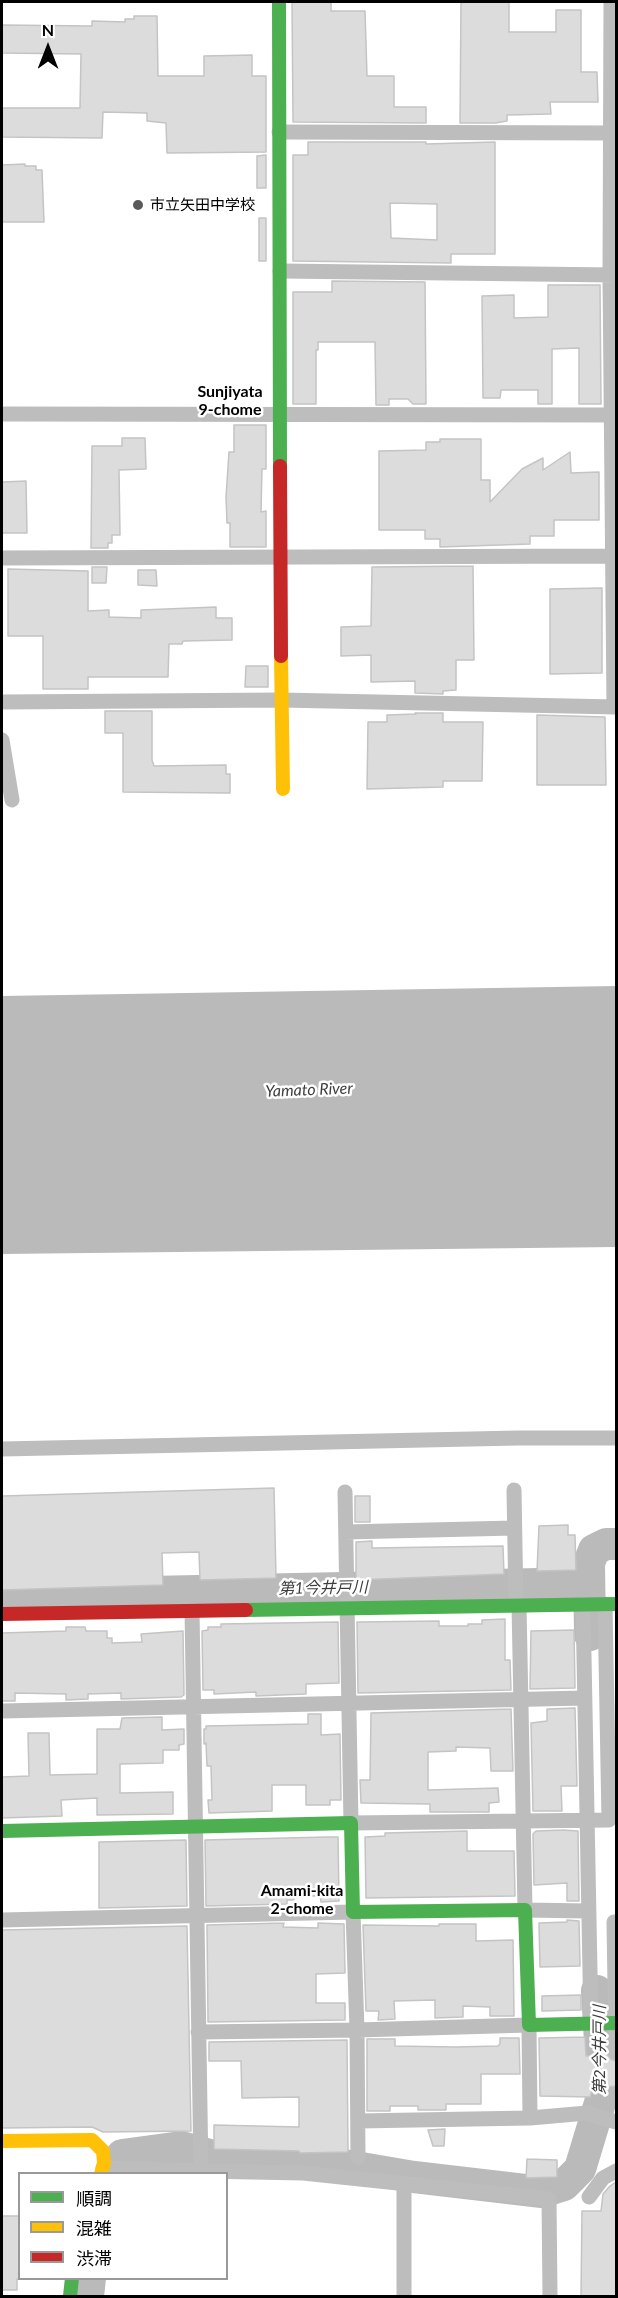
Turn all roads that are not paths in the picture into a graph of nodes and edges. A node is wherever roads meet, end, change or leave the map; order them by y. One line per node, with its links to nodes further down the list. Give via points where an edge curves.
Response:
1 (279, 2): 3 (street)
2 (611, 2): 4 (street)
3 (279, 132): 4 (street); 5 (street)
4 (613, 133): 6 (street)
5 (280, 271): 6 (street); 9 (street)
6 (613, 275): 7 (street)
7 (613, 320): 10 (street)
8 (2, 414): 9 (street)
9 (281, 414): 10 (street); 12 (street)
10 (614, 415): 11 (street)
11 (612, 556): 12 (street); 16 (street)
12 (280, 557): 13 (street); 14 (street)
13 (2, 558)
14 (281, 700): 15 (street); 16 (street); 18 (street)
15 (2, 702)
16 (615, 707)
17 (2, 740): 19 (street)
18 (283, 789)
19 (12, 800)
20 (616, 1438): 21 (street)
21 (2, 1449)
22 (514, 1490): 24 (street)
23 (345, 1492): 25 (street)
24 (514, 1529): 25 (street); 26 (street)
25 (346, 1532): 29 (street)
26 (517, 1604): 27 (street); 29 (street); 33 (street)
27 (583, 1604): 28 (street); 32 (street)
28 (608, 1604): 38 (street, via 609,1820)
29 (348, 1606): 30 (street); 34 (street)
30 (192, 1610): 31 (street); 35 (street)
31 (2, 1614)
32 (584, 1698): 33 (street); 38 (street)
33 (521, 1700): 34 (street); 37 (street)
34 (348, 1705): 35 (street); 39 (street)
35 (193, 1707): 36 (street); 40 (street)
36 (2, 1711)
37 (523, 1821): 38 (street); 39 (street); 42 (street)
38 (587, 1821): 43 (street)
39 (351, 1823): 40 (street); 44 (street)
40 (194, 1826): 41 (street); 45 (street)
41 (2, 1831)
42 (525, 1910): 43 (street); 44 (street); 51 (street)
43 (588, 1911): 50 (street)
44 (353, 1912): 45 (street); 52 (street)
45 (196, 1916): 46 (street); 53 (street)
46 (2, 1920)
47 (616, 1922): 48 (street)
48 (616, 1968): 49 (street)
49 (616, 2023): 50 (street); 54 (street)
50 (591, 2024): 51 (street)
51 (530, 2025): 52 (street); 55 (street)
52 (357, 2030): 53 (street); 56 (street)
53 (198, 2032): 61 (street)
54 (616, 2051)
55 (530, 2118): 56 (street); 57 (street, via 587,2114)
56 (358, 2121): 59 (street)
57 (611, 2121)
58 (2, 2141): 60 (street, via 92,2140 103,2151)
59 (358, 2157)
60 (105, 2170): 61 (street)
61 (201, 2171): 63 (street, via 303,2173)
62 (616, 2171): 64 (street, via 603,2178)
63 (404, 2184): 67 (street); 68 (street, via 549,2199)
64 (589, 2197)
65 (72, 2280): 66 (street)
66 (70, 2296)
67 (404, 2296)
68 (550, 2296)

